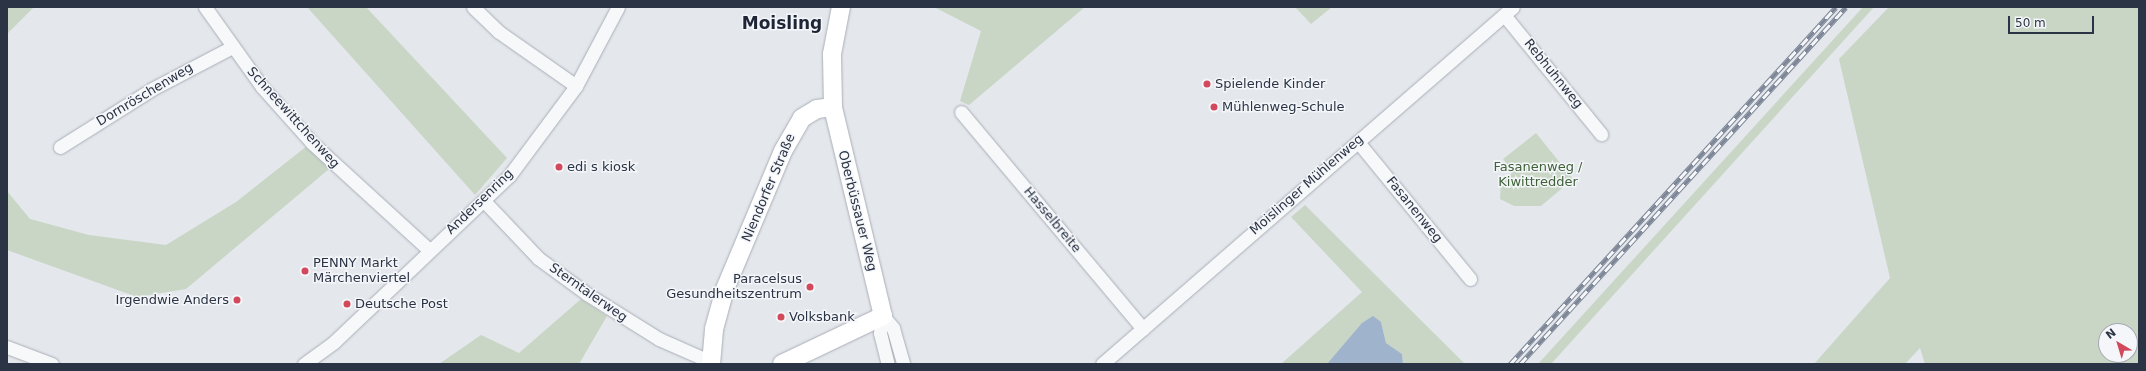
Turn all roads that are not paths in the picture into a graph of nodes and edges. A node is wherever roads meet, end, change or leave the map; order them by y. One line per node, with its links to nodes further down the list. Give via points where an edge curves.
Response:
1 (205, 7): 6 (street, Schneewittchenweg)
2 (473, 7): 7 (street, via 499,32)
3 (618, 7): 7 (street, Andersenring)
4 (841, 7): 8 (main road, via 832,54)
5 (1508, 11): 10 (street, Rebhuhnweg); 11 (street, Moislinger Mühlenweg)
6 (232, 47): 12 (street, Dornröschenweg, via 156,86); 14 (street, Schneewittchenweg, via 262,87 312,142)
7 (576, 86): 13 (street, Andersenring, via 524,156)
8 (833, 107): 16 (main road, Oberbüssauer Weg); 19 (main road, Niendorfer Straße, via 817,109 802,118 786,145 725,289)
9 (962, 112): 17 (street, Hasselbreite)
10 (1601, 134)
11 (1358, 142): 15 (street, Fasanenweg); 17 (street, Moislinger Mühlenweg)
12 (60, 147)
13 (484, 202): 14 (street, Andersenring); 19 (street, Sterntalerweg, via 538,258 587,294 658,339)
14 (429, 250): 21 (street, Andersenring, via 334,342)
15 (1470, 279)
16 (883, 316): 22 (main road); 23 (street, Oberbüssauer Weg, via 880,333); 24 (street, Oberbüssauer Weg, via 893,328)
17 (1143, 329): 25 (street, Moislinger Mühlenweg)
18 (7, 348): 20 (street)
19 (710, 363)
20 (52, 364)
21 (304, 364)
22 (782, 364)
23 (888, 364)
24 (902, 364)
25 (1102, 364)

